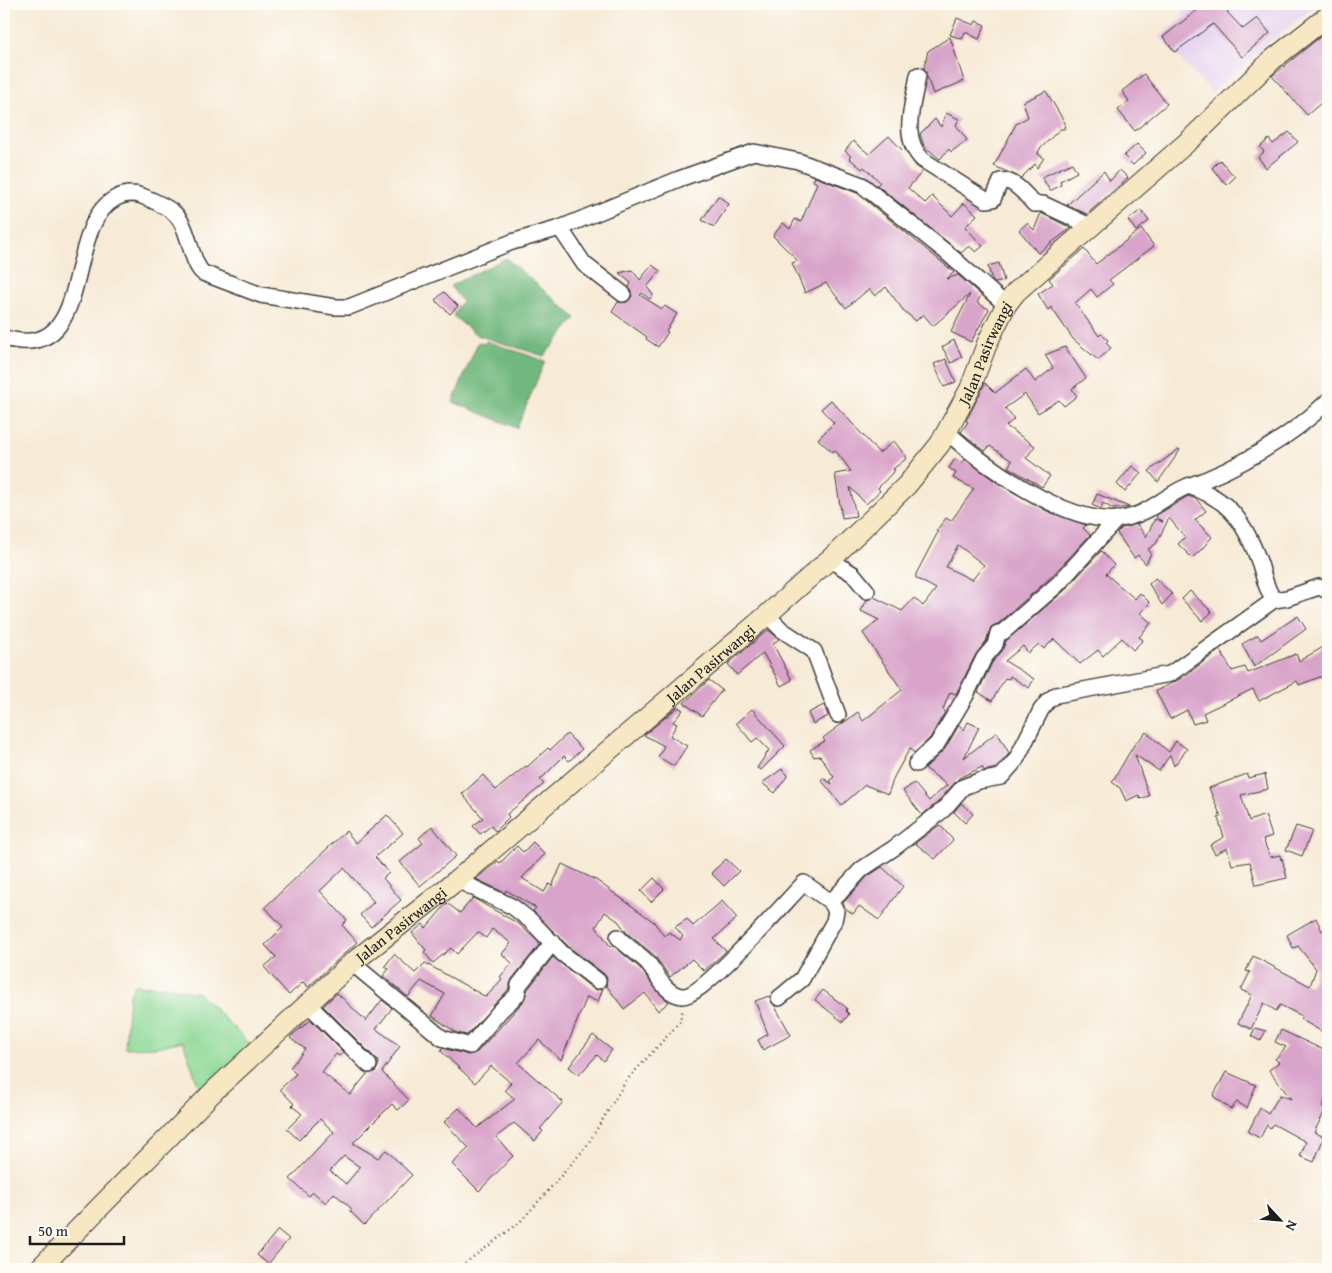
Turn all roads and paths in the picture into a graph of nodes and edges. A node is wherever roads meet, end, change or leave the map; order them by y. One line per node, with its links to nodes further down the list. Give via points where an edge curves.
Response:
1 (1328, 16): 3 (street, Jalan Pasirwangi, via 1272,60 1192,138)
2 (918, 75): 3 (street, via 908,129 923,160 986,200 993,199 1001,181 1007,180 1034,204 1049,206)
3 (1092, 227): 6 (street, Jalan Pasirwangi, via 1044,266)
4 (560, 228): 5 (street, via 584,264); 6 (street, via 736,157 754,152 767,153 862,185); 7 (street, via 512,242 354,305 334,307 262,295 203,272 197,265 188,234 175,214 152,200 133,193 126,194 106,206 91,232 71,306 60,323 51,333 29,341)
5 (623, 294)
6 (1006, 305): 9 (street, Jalan Pasirwangi, via 970,389)
7 (4, 338)
8 (1328, 401): 10 (street, via 1309,420 1276,443)
9 (947, 432): 11 (street, via 987,465 1034,494 1094,517); 12 (street, Jalan Pasirwangi, via 918,474)
10 (1188, 486): 11 (street, via 1157,506); 15 (street, via 1208,492 1232,512 1250,539)
11 (1117, 519): 18 (street, via 1058,584 998,633 995,645 984,658 937,744)
12 (829, 559): 14 (street, via 853,574); 16 (street, Jalan Pasirwangi)
13 (1328, 591): 15 (street, via 1319,587)
14 (867, 592)
15 (1274, 600): 20 (street, via 1170,674 1056,695 1041,710 1016,760 1001,777 963,787 943,810 862,869)
16 (767, 615): 17 (street, via 782,630 814,651); 19 (street, Jalan Pasirwangi)
17 (838, 715)
18 (916, 764)
19 (457, 880): 22 (street, via 513,908); 23 (street, Jalan Pasirwangi)
20 (831, 902): 25 (street, via 804,883 702,986 689,995); 26 (street, via 836,911 834,921 802,979)
21 (618, 937): 25 (street, via 647,962 659,981)
22 (553, 942): 23 (street, via 518,985 517,995 470,1046 442,1038); 24 (street, via 563,954)
23 (352, 963): 27 (street, Jalan Pasirwangi)
24 (598, 981)
25 (680, 996): 30 (path, via 683,1011 678,1023 626,1081 586,1146 519,1224)
26 (779, 998)
27 (308, 1004): 28 (street); 29 (street, Jalan Pasirwangi, via 216,1088)
28 (369, 1065)
29 (39, 1269)
30 (457, 1269)

